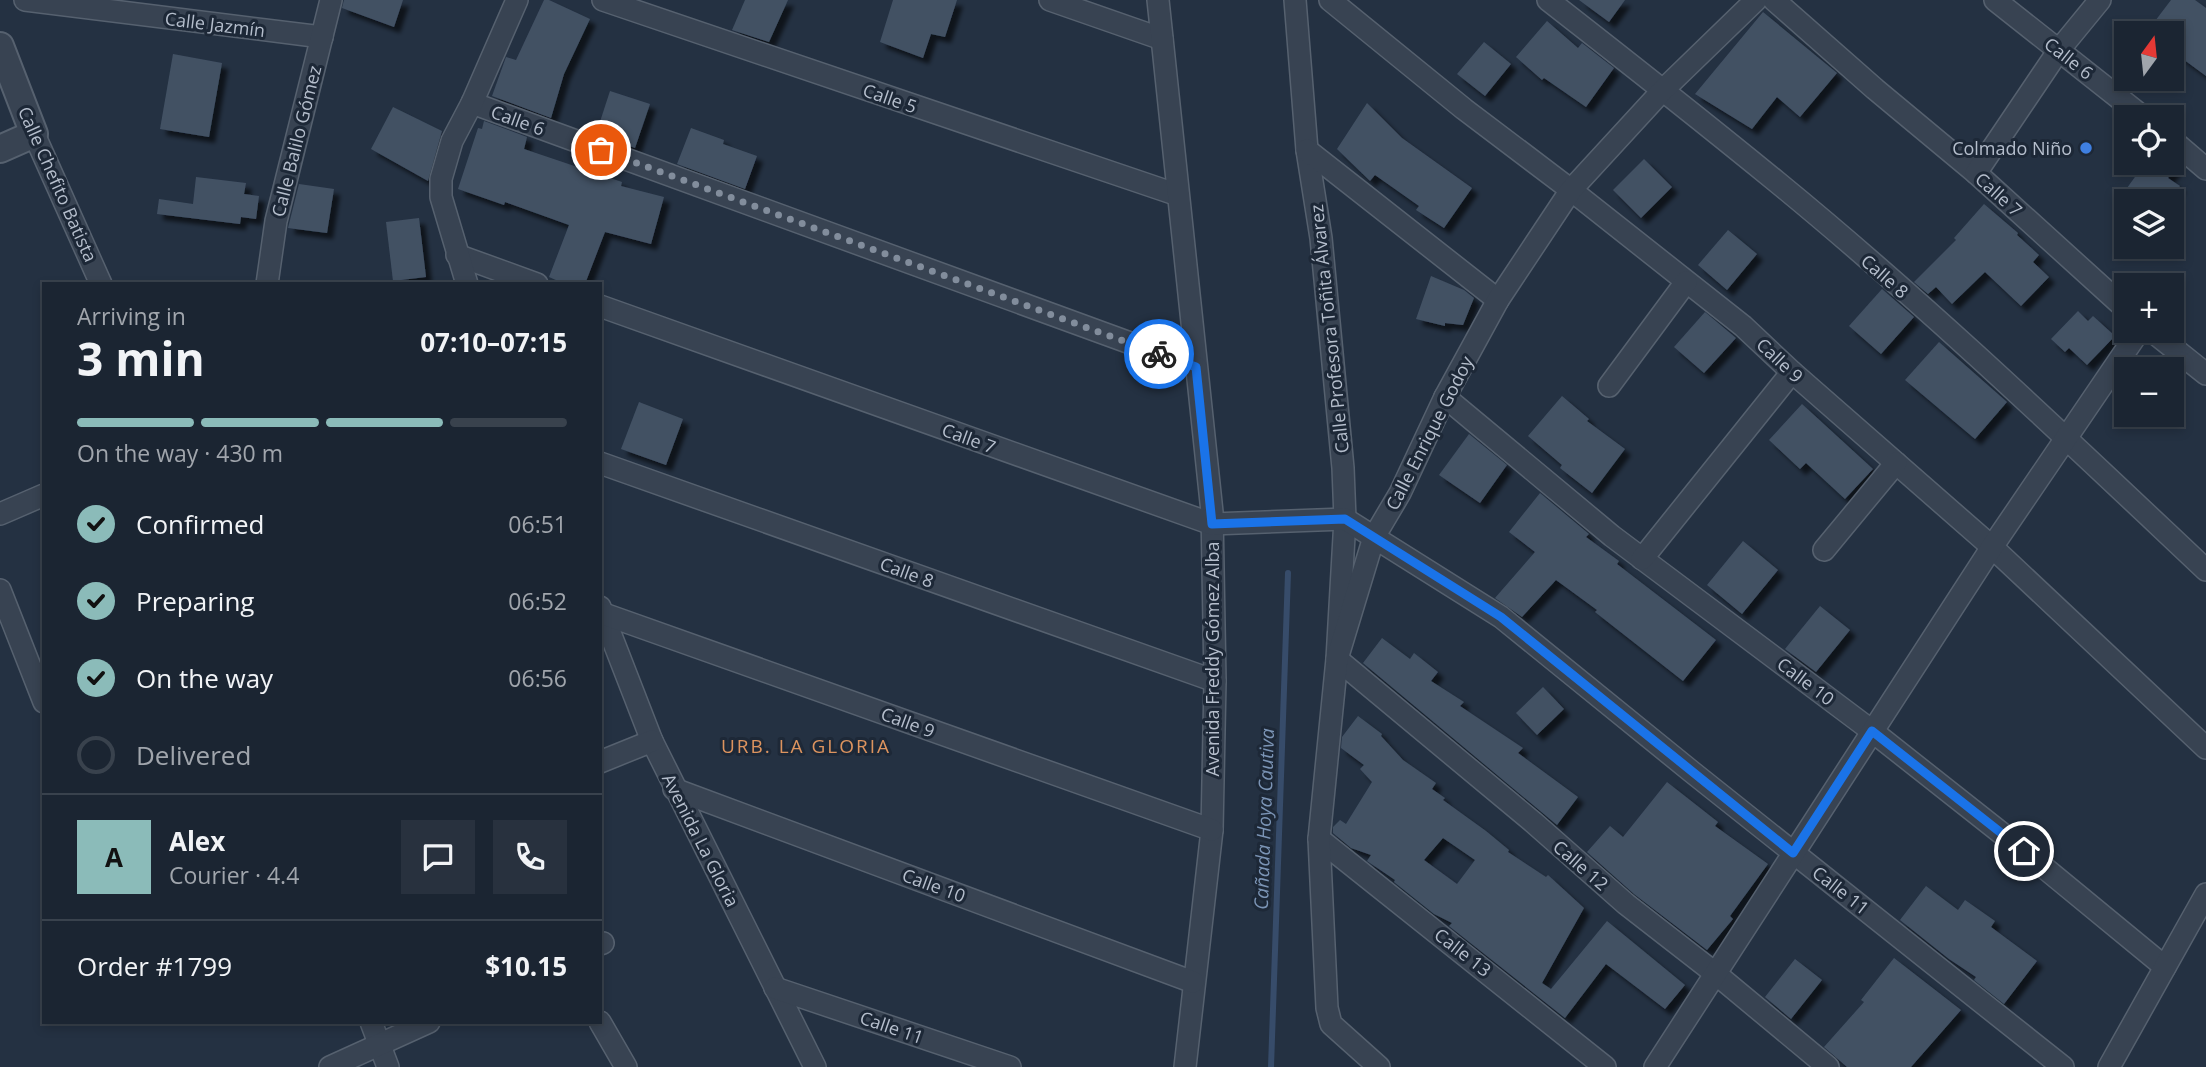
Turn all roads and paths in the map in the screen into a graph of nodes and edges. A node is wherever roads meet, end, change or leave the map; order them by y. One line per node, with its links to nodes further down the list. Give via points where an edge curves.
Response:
1 (25, 0): 14 (street, Calle Jazmín)
2 (331, 0): 14 (street, Calle Balilo Gómez)
3 (517, 0): 19 (street)
4 (603, 0): 28 (street, Calle 5)
5 (1050, 0): 15 (street)
6 (1158, 0): 15 (street, Avenida Freddy Gómez Alba)
7 (1295, 0): 23 (street, Calle Profesora Toñita Álvarez)
8 (1330, 0): 27 (street, Calle 9)
9 (1548, 0): 18 (street, Calle 8)
10 (1756, 0): 18 (street, Calle Enrique Godoy)
11 (1774, 0): 26 (street, Calle 7)
12 (1995, 0): 17 (street, Calle 6)
13 (2100, 0): 17 (street)
14 (322, 37): 31 (street, Calle Balilo Gómez, via 276,221)
15 (1162, 39): 28 (street, Avenida Freddy Gómez Alba)
16 (0, 46): 21 (street, Calle Chefito Batista)
17 (2059, 50): 20 (street, Calle 6); 26 (street)
18 (1662, 91): 27 (street, Calle Enrique Godoy); 45 (street, Calle 8, via 1918,304)
19 (472, 103): 29 (street, via 452,141 441,178 441,197); 40 (street, Calle 6)
20 (2128, 105)
21 (34, 134): 22 (street); 30 (street, Calle Chefito Batista)
22 (0, 149)
23 (1307, 150): 36 (street); 50 (street, Calle Profesora Toñita Álvarez, via 1332,339)
24 (2184, 150): 25 (street)
25 (2206, 169)
26 (1976, 173): 35 (street, Calle 7)
27 (1571, 190): 34 (street, Calle 9); 36 (street, Calle Enrique Godoy)
28 (1178, 195): 40 (street, Avenida Freddy Gómez Alba)
29 (457, 255): 32 (street); 33 (street)
30 (100, 282)
31 (267, 282)
32 (466, 282)
33 (531, 282)
34 (1686, 282): 41 (street, Calle 9); 43 (street)
35 (2114, 298)
36 (1498, 300): 44 (street, Calle Enrique Godoy)
37 (602, 307): 51 (street, Calle 7)
38 (2131, 343): 45 (street)
39 (2167, 343): 42 (street)
40 (1196, 367): 51 (street, Avenida Freddy Gómez Alba)
41 (1792, 372): 46 (street, Calle 9); 55 (street)
42 (2206, 374)
43 (1609, 386)
44 (1446, 397): 52 (street, Calle Enrique Godoy); 55 (street, Calle 10)
45 (2066, 438): 53 (street); 56 (street, Calle 8)
46 (1896, 463): 53 (street, Calle 9); 54 (street)
47 (602, 464): 60 (street, Calle 8)
48 (42, 496): 49 (street)
49 (0, 514)
50 (1345, 519): 51 (street, Calle 7); 52 (street, Calle 11); 59 (street, Calle Profesora Toñita Álvarez)
51 (1212, 524): 60 (street, Avenida Freddy Gómez Alba)
52 (1374, 537): 59 (street, Calle Enrique Godoy); 69 (street, Calle 11, via 1501,617)
53 (1992, 547): 62 (street); 64 (street, Calle 9)
54 (1824, 550)
55 (1642, 559): 62 (street, Calle 10)
56 (2206, 570)
57 (0, 590): 61 (street)
58 (602, 610): 63 (street, Avenida La Gloria); 67 (street, Calle 9)
59 (1337, 659): 68 (street, Calle Enrique Godoy); 72 (street, Calle 12, via 1626,904)
60 (1215, 681): 67 (street, Avenida Freddy Gómez Alba)
61 (42, 697)
62 (1872, 731): 69 (street); 71 (street, Calle 10)
63 (652, 741): 65 (street); 66 (street, Avenida La Gloria)
64 (2206, 748)
65 (602, 761)
66 (674, 789): 73 (street, Calle 10); 74 (street, Avenida La Gloria)
67 (1212, 830): 73 (street, Avenida Freddy Gómez Alba)
68 (1320, 839): 85 (street, Calle Enrique Godoy, via 1327,1009 1331,1024); 86 (street, Calle 13)
69 (1793, 853): 72 (street); 89 (street, Calle 11)
70 (2206, 894): 71 (street)
71 (2165, 967): 90 (street)
72 (1716, 974): 87 (street); 88 (street, Calle 12)
73 (1193, 982): 84 (street, Avenida Freddy Gómez Alba)
74 (775, 988): 82 (street, Avenida La Gloria); 83 (street, Calle 11)
75 (372, 1024): 78 (street)
76 (425, 1024): 78 (street)
77 (601, 1024): 81 (street)
78 (380, 1044): 79 (street); 80 (street)
79 (330, 1067)
80 (388, 1067)
81 (626, 1067)
82 (815, 1067)
83 (1010, 1067)
84 (1185, 1067)
85 (1379, 1067)
86 (1605, 1067)
87 (1655, 1067)
88 (1828, 1067)
89 (2063, 1067)
90 (2109, 1067)

